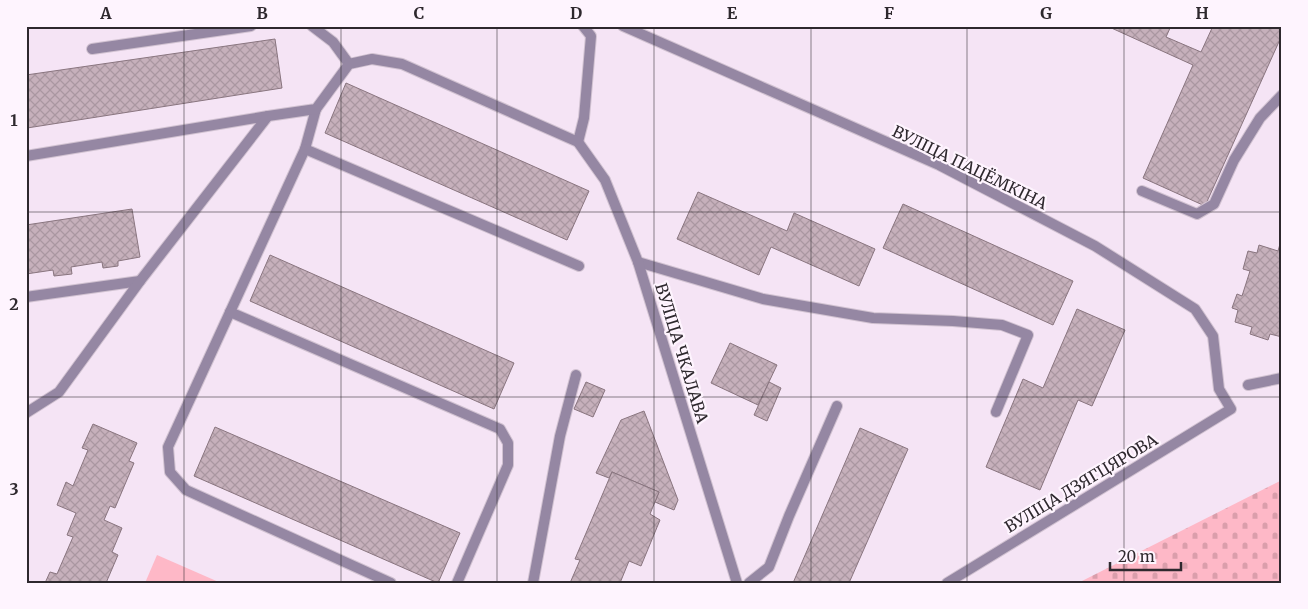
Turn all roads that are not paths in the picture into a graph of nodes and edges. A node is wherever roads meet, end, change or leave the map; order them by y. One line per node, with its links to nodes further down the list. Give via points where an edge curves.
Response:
1 (250, 26): 5 (street)
2 (312, 26): 6 (street, via 333,42)
3 (583, 26): 10 (street, via 591,36 584,118)
4 (623, 26): 23 (street, ВУЛІЦА ПАЦЁМКІНА, via 939,165 1112,256 1195,309 1213,336 1220,389)
5 (92, 49)
6 (349, 64): 8 (street); 10 (street, via 372,59 402,64)
7 (1282, 95): 13 (street, via 1260,118 1234,160 1214,204 1197,214)
8 (316, 109): 9 (street); 11 (street)
9 (268, 116): 12 (street); 16 (street)
10 (578, 142): 14 (street, ВУЛІЦА ЧКАЛАВА, via 605,180)
11 (305, 149): 15 (street); 18 (street)
12 (26, 156)
13 (1142, 190)
14 (638, 262): 24 (street, via 763,299 872,318 1002,325 1028,335); 29 (street, ВУЛІЦА ЧКАЛАВА)
15 (579, 266)
16 (140, 281): 17 (street); 25 (street, via 59,392)
17 (26, 297)
18 (230, 312): 26 (street, via 168,447 170,472 186,490); 27 (street, via 500,429 508,443 508,465)
19 (576, 375): 28 (street, via 560,436)
20 (1282, 378): 21 (street)
21 (1248, 385)
22 (837, 406): 30 (street, via 769,567)
23 (1232, 409): 31 (street, ВУЛІЦА ДЗЯГЦЯРОВА)
24 (996, 412)
25 (26, 413)
26 (391, 583)
27 (456, 583)
28 (533, 583)
29 (737, 583)
30 (749, 583)
31 (947, 583)

